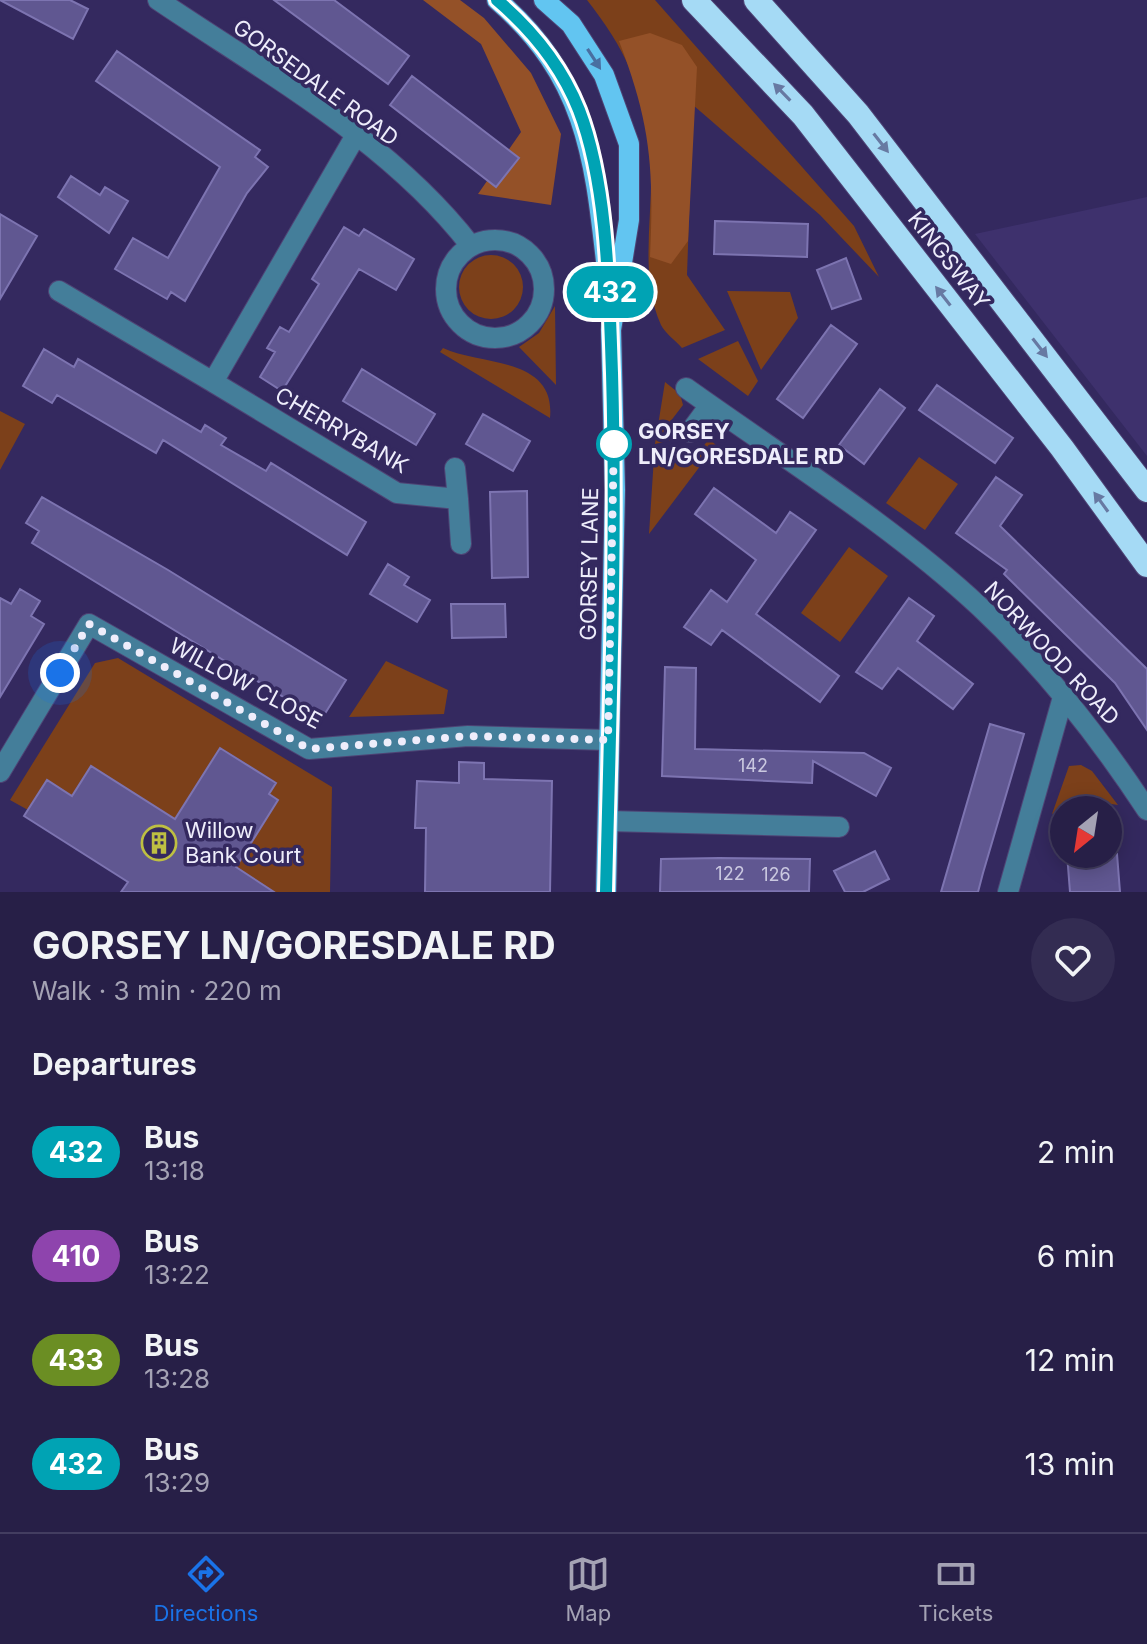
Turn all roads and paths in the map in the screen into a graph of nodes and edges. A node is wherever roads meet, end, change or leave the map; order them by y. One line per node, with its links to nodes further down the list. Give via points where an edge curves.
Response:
1 (158, 0): 6 (street, GORSEDALE ROAD)
2 (497, 0): 9 (main road, GORSEY LANE, via 543,48 580,111 593,165)
3 (544, 0): 9 (main road, GORSEY LANE, one-way to 9, via 571,24 604,75 629,144 629,220)
4 (694, 0): 18 (highway, KINGSWAY, one-way to 4, via 803,115)
5 (756, 0): 15 (highway, KINGSWAY, one-way to 15, via 858,114)
6 (356, 135): 7 (street, GORSEDALE ROAD, via 443,209); 10 (street)
7 (471, 246): 7 (street, via 501,239 529,252 539,265 544,280 540,311 518,333 504,338 473,334 452,312 446,298 450,268)
8 (59, 291): 10 (street, CHERRYBANK)
9 (612, 307): 20 (main road, GORSEY LANE, via 615,490)
10 (213, 382): 16 (street, CHERRYBANK, via 397,493)
11 (686, 388): 12 (street, NORWOOD ROAD)
12 (710, 405): 13 (street); 19 (street, NORWOOD ROAD, via 980,607)
13 (690, 432)
14 (455, 468): 16 (street)
15 (1147, 490)
16 (458, 499): 17 (street)
17 (461, 544)
18 (1147, 565)
19 (1063, 697): 22 (street, NORWOOD ROAD, via 1096,732); 26 (street)
20 (608, 740): 21 (street, WILLOW CLOSE, via 468,736 309,749 89,624); 23 (main road, GORSEY LANE)
21 (0, 772)
22 (1147, 810)
23 (608, 821): 24 (street); 25 (main road, GORSEY LANE)
24 (839, 827)
25 (606, 892)
26 (1008, 892)

